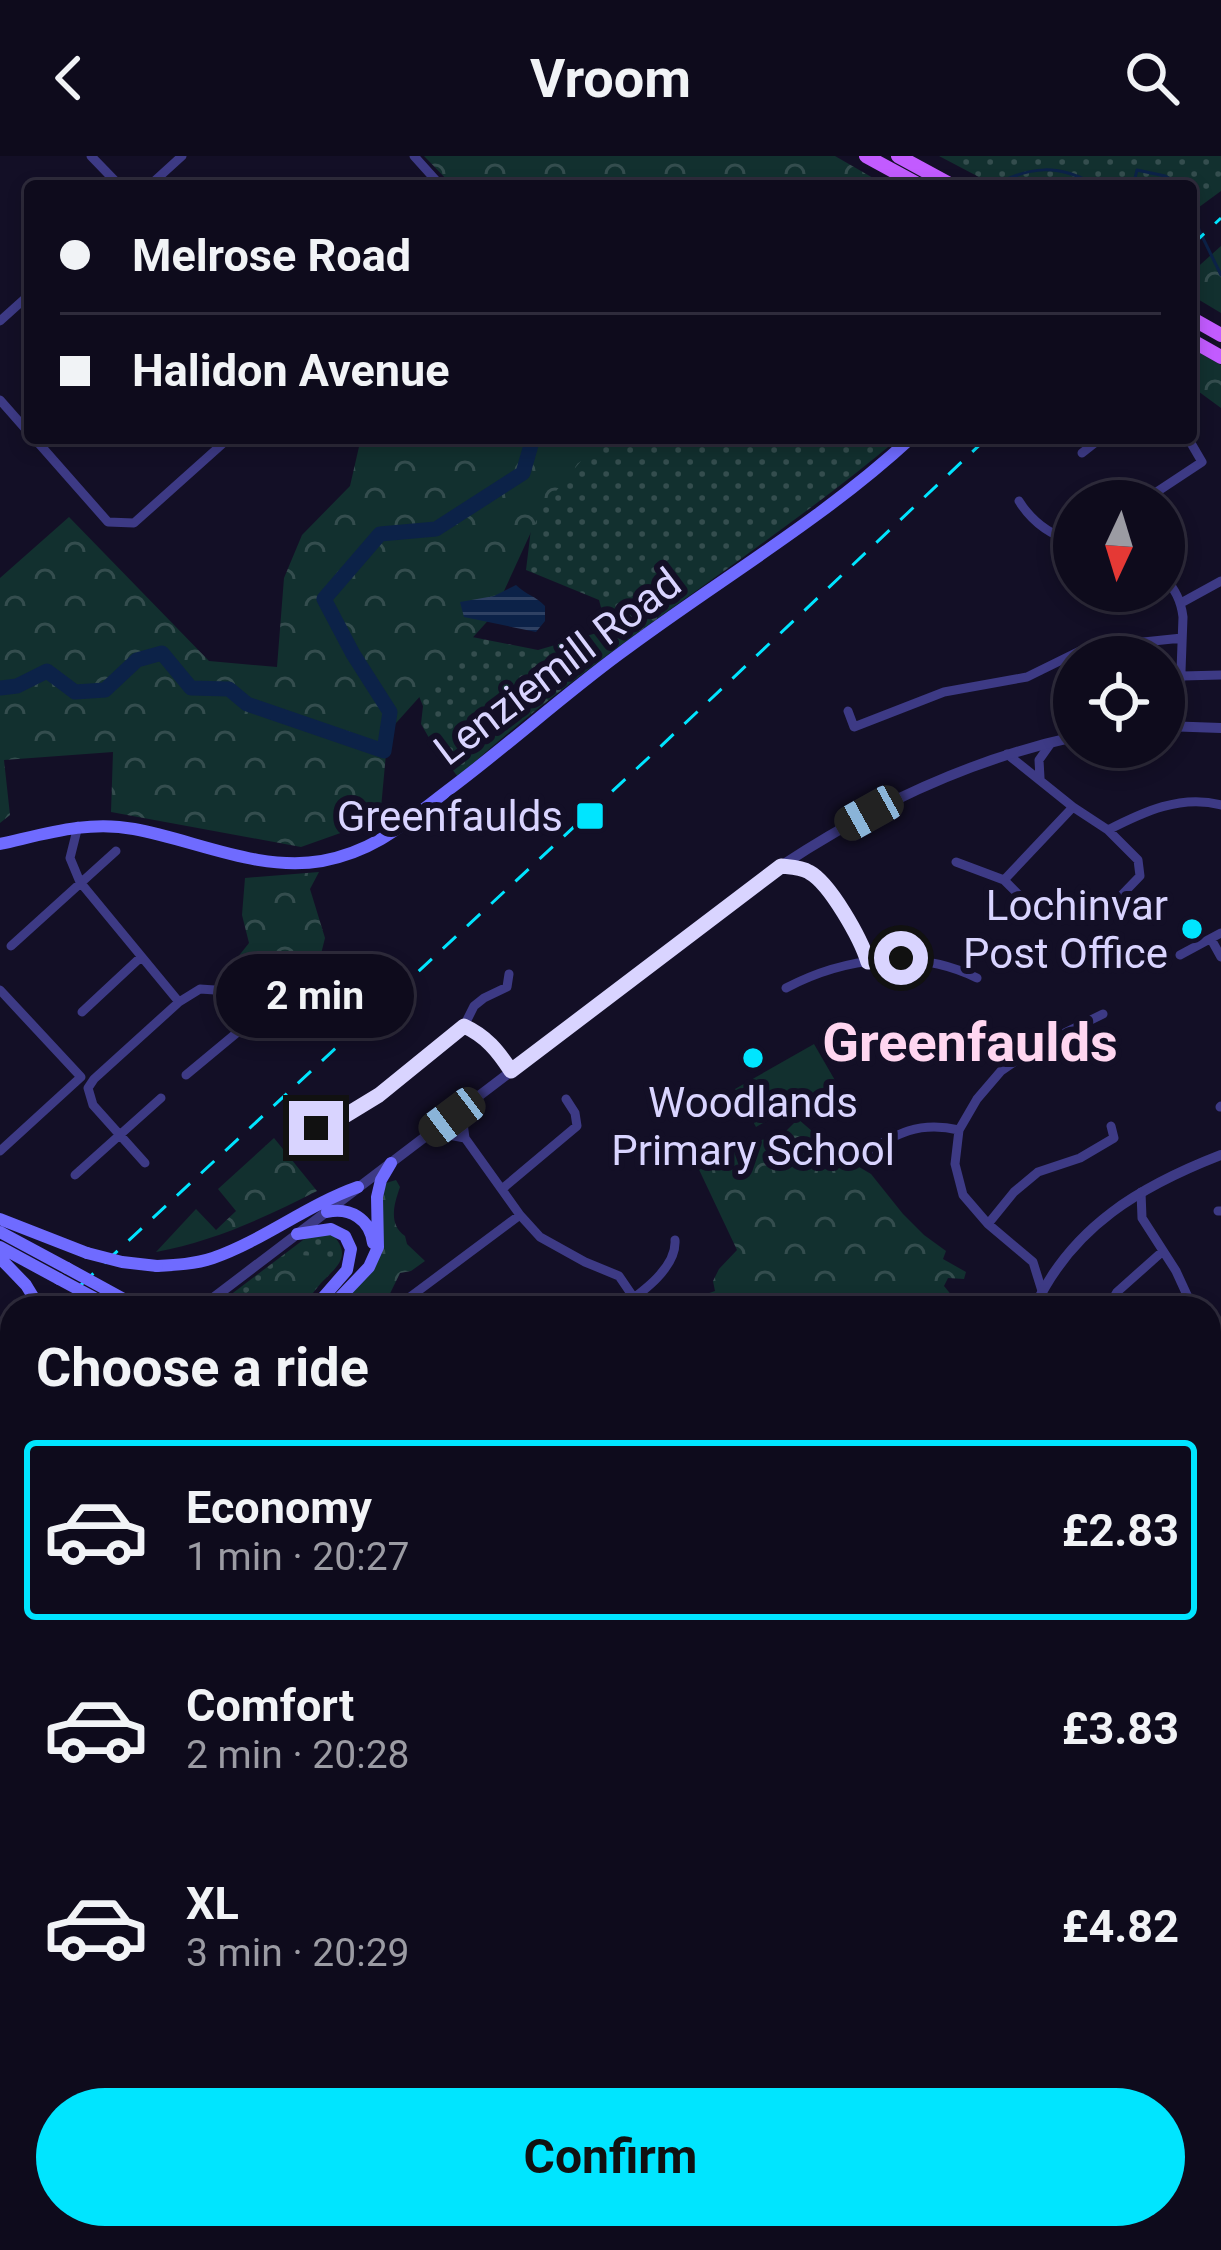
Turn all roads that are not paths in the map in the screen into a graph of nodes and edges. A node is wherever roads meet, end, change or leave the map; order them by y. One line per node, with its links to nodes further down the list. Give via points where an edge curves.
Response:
1 (91, 156): 6 (street)
2 (182, 156): 7 (street)
3 (414, 156): 8 (street)
4 (866, 156): 9 (main road)
5 (898, 156): 10 (main road)
6 (114, 180)
7 (155, 180)
8 (436, 180)
9 (910, 180)
10 (943, 180)
11 (24, 299): 12 (street)
12 (0, 321)
13 (0, 400): 14 (street)
14 (24, 427)
15 (39, 444): 16 (street, via 108,522 134,523)
16 (222, 444)
17 (904, 444): 39 (main road, Lenziemill Road, via 353,855 265,860 132,828)
18 (1094, 444): 20 (street)
19 (1192, 444): 22 (street)
20 (1082, 454)
21 (1218, 456): 22 (street)
22 (1202, 462): 23 (street)
23 (1175, 480)
24 (1019, 501): 25 (street)
25 (1053, 533)
26 (1221, 581): 27 (street)
27 (1185, 601)
28 (1053, 664): 31 (street, via 944,692 854,727)
29 (1221, 675): 30 (street)
30 (1185, 676)
31 (848, 711)
32 (1185, 725): 33 (street)
33 (1221, 728)
34 (1051, 742): 35 (street); 36 (street, via 1039,760)
35 (1007, 754): 36 (street); 42 (street, via 885,804)
36 (1043, 783): 38 (street)
37 (1221, 805): 40 (street, via 1178,802)
38 (1073, 808): 40 (street); 47 (street)
39 (78, 826): 41 (main road, Lenziemill Road); 48 (street, via 70,858)
40 (1108, 830): 49 (street, via 1138,860 1139,876)
41 (0, 844)
42 (814, 844): 45 (street); 46 (street)
43 (116, 851): 48 (street)
44 (956, 862): 47 (street)
45 (781, 866): 46 (street); 67 (street)
46 (810, 872): 56 (street, via 856,932)
47 (1004, 880): 50 (street)
48 (80, 882): 52 (street); 54 (street)
49 (1114, 903)
50 (1042, 918)
51 (1216, 936): 53 (street); 55 (street)
52 (11, 946)
53 (1180, 955)
54 (141, 957): 63 (street); 64 (street)
55 (1221, 957)
56 (868, 962): 58 (street, via 920,959); 60 (street)
57 (509, 974): 59 (street)
58 (977, 978)
59 (507, 987): 62 (street); 66 (street, via 474,1006)
60 (786, 988)
61 (0, 990): 78 (street, via 81,1077)
62 (519, 997)
63 (179, 1002): 68 (street, via 200,988 215,990 245,1026); 76 (street, via 88,1088)
64 (82, 1012)
65 (1103, 1014): 74 (street, via 1001,1071)
66 (464, 1026): 67 (street, via 496,1048); 72 (street)
67 (511, 1071): 71 (street)
68 (186, 1075)
69 (161, 1099): 76 (street)
70 (566, 1099): 85 (street, via 577,1126)
71 (469, 1105): 75 (street); 77 (street)
72 (338, 1120)
73 (1111, 1126): 92 (street, via 1114,1138 1038,1172)
74 (958, 1130): 79 (street, via 909,1129); 92 (street, via 963,1196)
75 (432, 1132): 77 (street); 82 (street)
76 (119, 1135): 81 (street); 83 (street)
77 (465, 1138): 85 (street)
78 (0, 1151)
79 (863, 1154)
80 (1221, 1155): 86 (street)
81 (145, 1162)
82 (392, 1163): 84 (street); 98 (main road, via 377,1197)
83 (75, 1175)
84 (358, 1187): 88 (street); 91 (main road, bridge, via 217,1256 181,1265 122,1262)
85 (502, 1189): 89 (street)
86 (1141, 1192): 87 (street); 90 (street)
87 (1112, 1211): 90 (street); 101 (street)
88 (327, 1212): 94 (street); 98 (main road, via 362,1219)
89 (520, 1215): 110 (street); 111 (street, via 540,1237 620,1276)
90 (1142, 1218): 97 (street)
91 (0, 1219)
92 (988, 1224): 100 (street)
93 (0, 1232): 102 (main road)
94 (297, 1234): 107 (street); 108 (main road, via 331,1229 351,1249 346,1270)
95 (675, 1240): 112 (street, via 659,1275)
96 (0, 1247): 102 (main road)
97 (1163, 1251): 114 (street); 115 (street)
98 (375, 1253): 109 (main road)
99 (0, 1258): 104 (main road)
100 (1033, 1262): 101 (street); 103 (street)
101 (1062, 1263): 103 (street)
102 (63, 1274): 105 (main road, bridge); 106 (main road, bridge)
103 (1042, 1291): 113 (street)
104 (33, 1296)
105 (95, 1296)
106 (113, 1296)
107 (216, 1296)
108 (324, 1296)
109 (341, 1296)
110 (411, 1296)
111 (633, 1296)
112 (636, 1296)
113 (1040, 1296)
114 (1115, 1296)
115 (1187, 1296)

